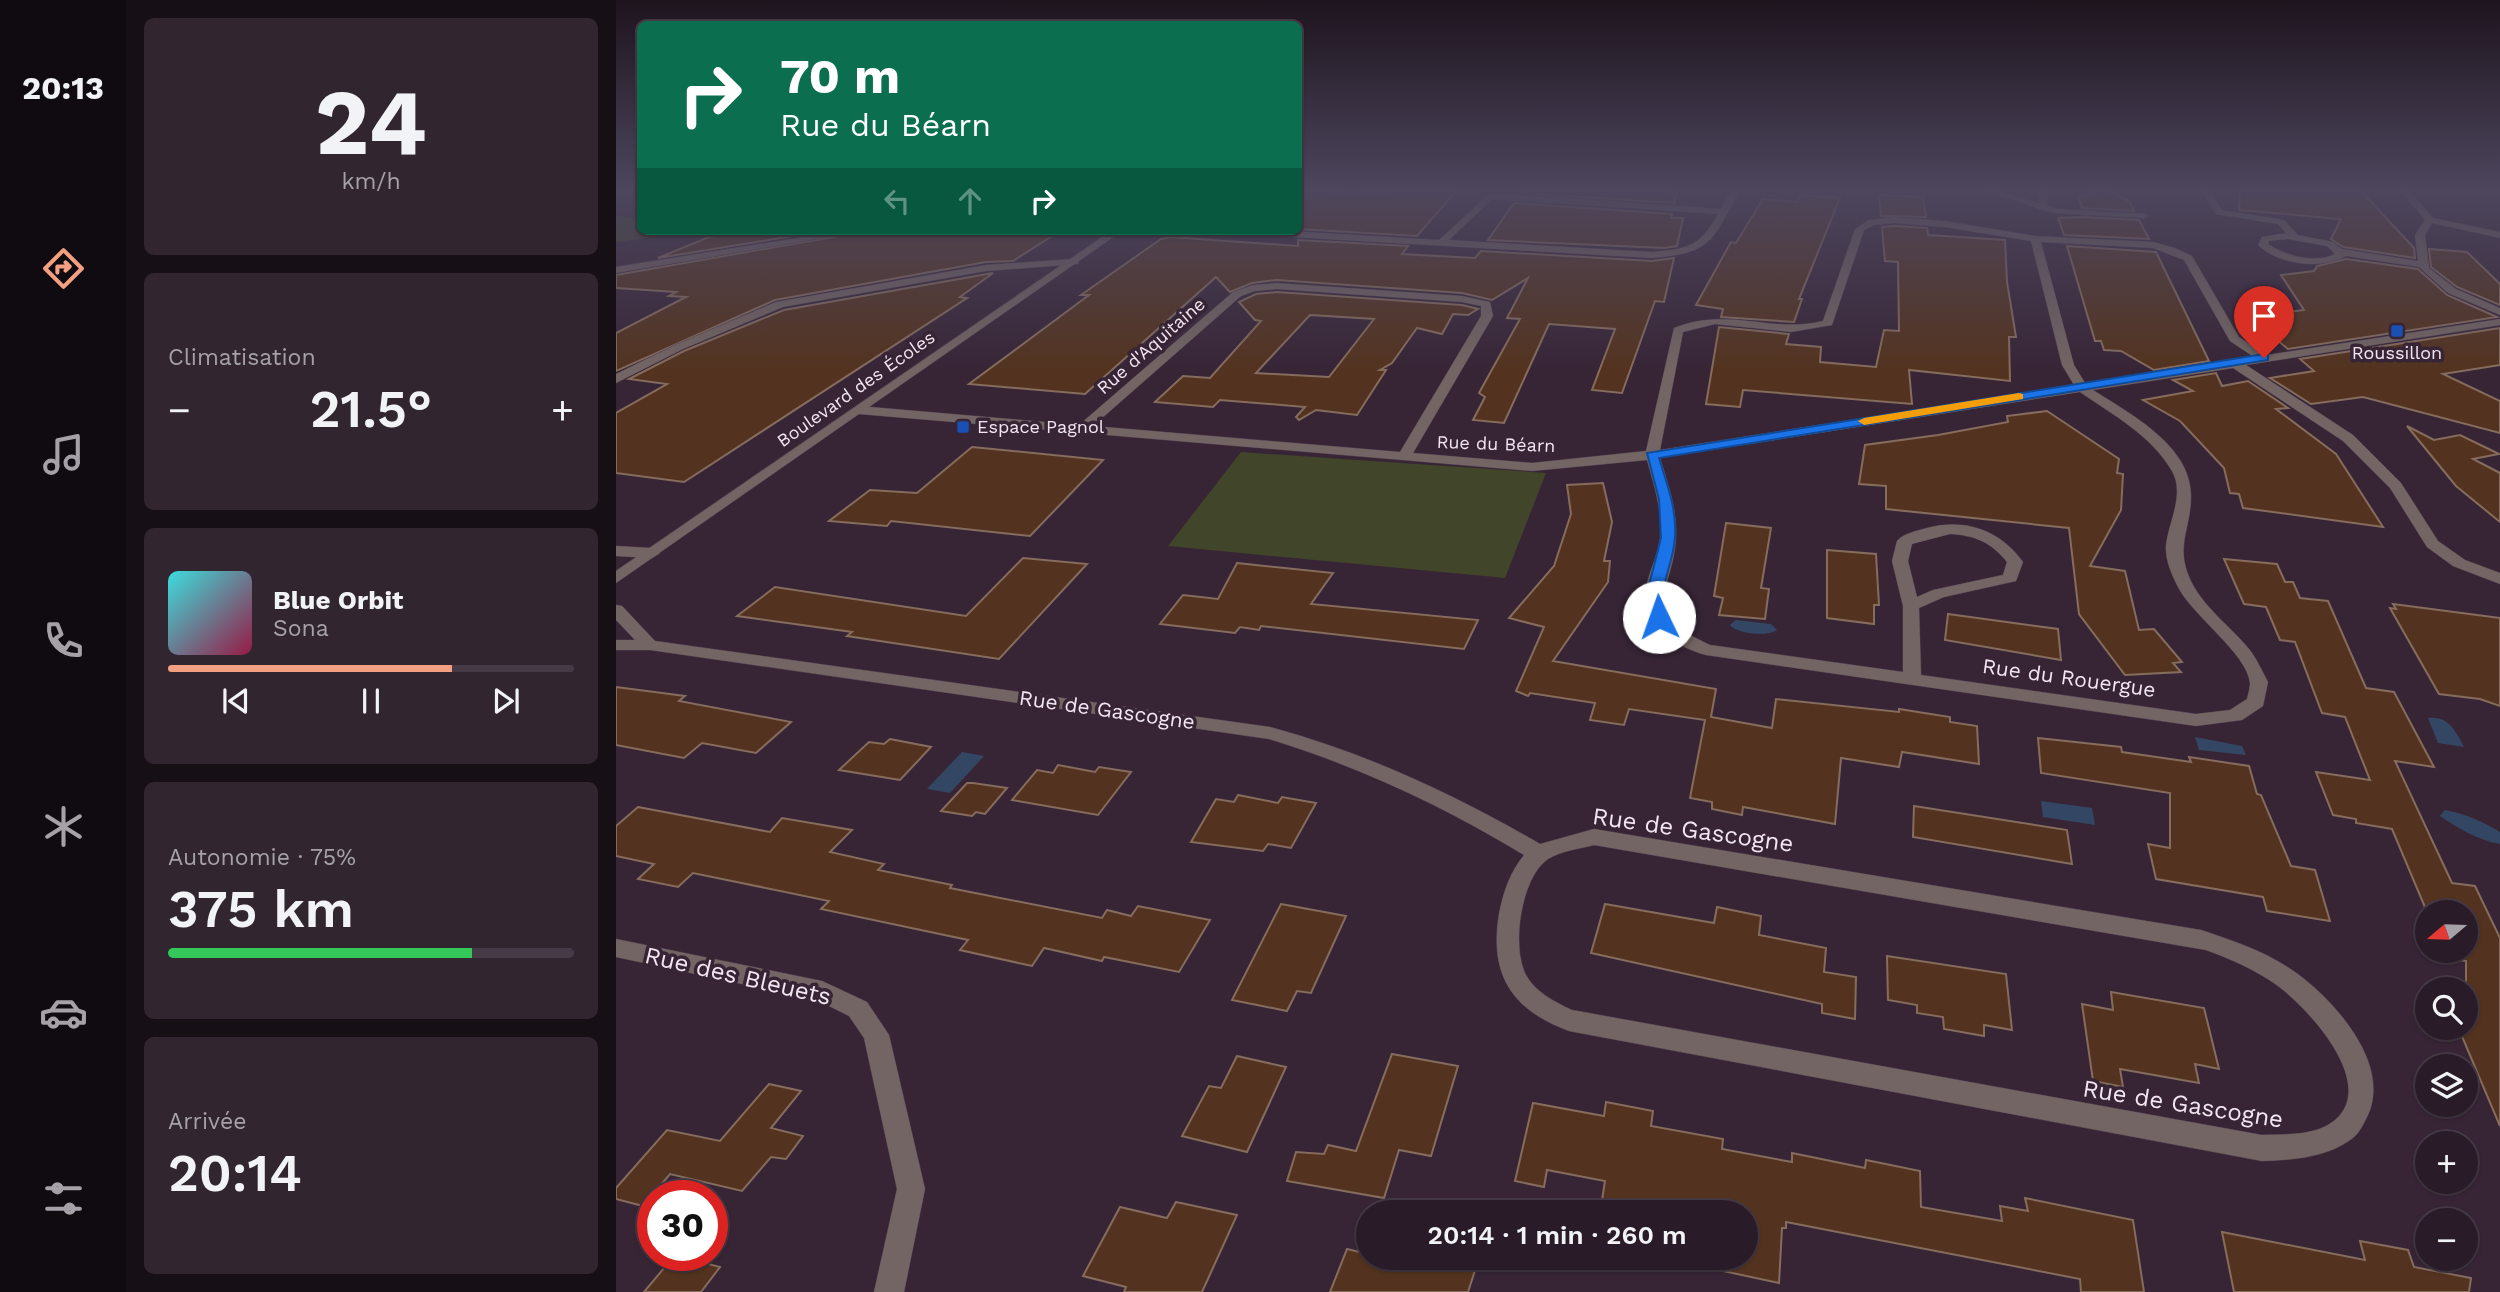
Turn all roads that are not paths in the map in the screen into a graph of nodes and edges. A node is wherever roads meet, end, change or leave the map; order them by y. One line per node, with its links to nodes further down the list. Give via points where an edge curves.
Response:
1 (739, 250): 14 (street)
2 (1090, 250): 12 (street, Boulevard des Écoles)
3 (1572, 250): 4 (street, via 1652,256)
4 (1694, 250)
5 (1853, 250): 23 (street, via 1828,323 1796,329 1714,320 1678,330)
6 (2038, 250): 20 (street, via 2068,365)
7 (2167, 250): 17 (street, via 2188,258 2234,339)
8 (2272, 250): 11 (street, via 2304,259 2334,259)
9 (2338, 250): 11 (street)
10 (2422, 250): 13 (street)
11 (2341, 252): 13 (street)
12 (1073, 262): 19 (street, via 986,268 780,304); 21 (street, Boulevard des Écoles)
13 (2424, 265): 15 (street, via 2452,291)
14 (616, 270)
15 (2500, 312)
16 (2500, 322): 17 (street, Rue du Béarn)
17 (2264, 358): 18 (street, Rue du Béarn)
18 (2234, 363): 20 (street, Rue du Béarn); 28 (street, via 2348,438 2396,486 2432,544 2459,563)
19 (616, 379)
20 (2081, 387): 23 (street, Rue du Béarn); 33 (street, Rue du Rouergue, via 2140,427 2164,449 2181,475 2184,496 2175,562 2186,588 2244,654 2259,682 2256,702 2235,716 2196,720)
21 (859, 410): 22 (street, Rue du Béarn); 26 (street, Boulevard des Écoles)
22 (1083, 428): 24 (street, Rue du Béarn); 24 (street, Rue d'Aquitaine, via 1237,294 1253,288 1277,286 1486,304 1487,316)
23 (1652, 455): 24 (street, Rue du Béarn, via 1531,467); 33 (street, Rue du Rouergue, via 1666,499 1668,538 1653,597 1659,617 1680,638 1706,650)
24 (1405, 457)
25 (616, 551): 26 (street)
26 (652, 553): 27 (street, Boulevard des Écoles)
27 (616, 578)
28 (2500, 579)
29 (1911, 606): 29 (street, via 1939,593 2010,578 2015,562 2005,546 1980,532 1952,527 1925,531 1905,541 1900,561); 33 (street)
30 (616, 610): 32 (street)
31 (616, 645): 32 (street, Rue de Gascogne)
32 (650, 645): 34 (street, Rue de Gascogne, via 1270,733 1397,775)
33 (1912, 678)
34 (1539, 853): 34 (street, Rue de Gascogne, via 1524,868 1516,886 1506,954 1512,975 1526,994 1543,1010 1569,1020 2262,1148 2294,1147 2323,1139 2348,1126 2360,1103 2359,1077 2347,1044 2326,1013 2264,965 2201,939 1594,838)
35 (616, 948): 36 (street, Rue des Bleuets, via 822,991 858,1009 876,1035 911,1189)
36 (889, 1292)

